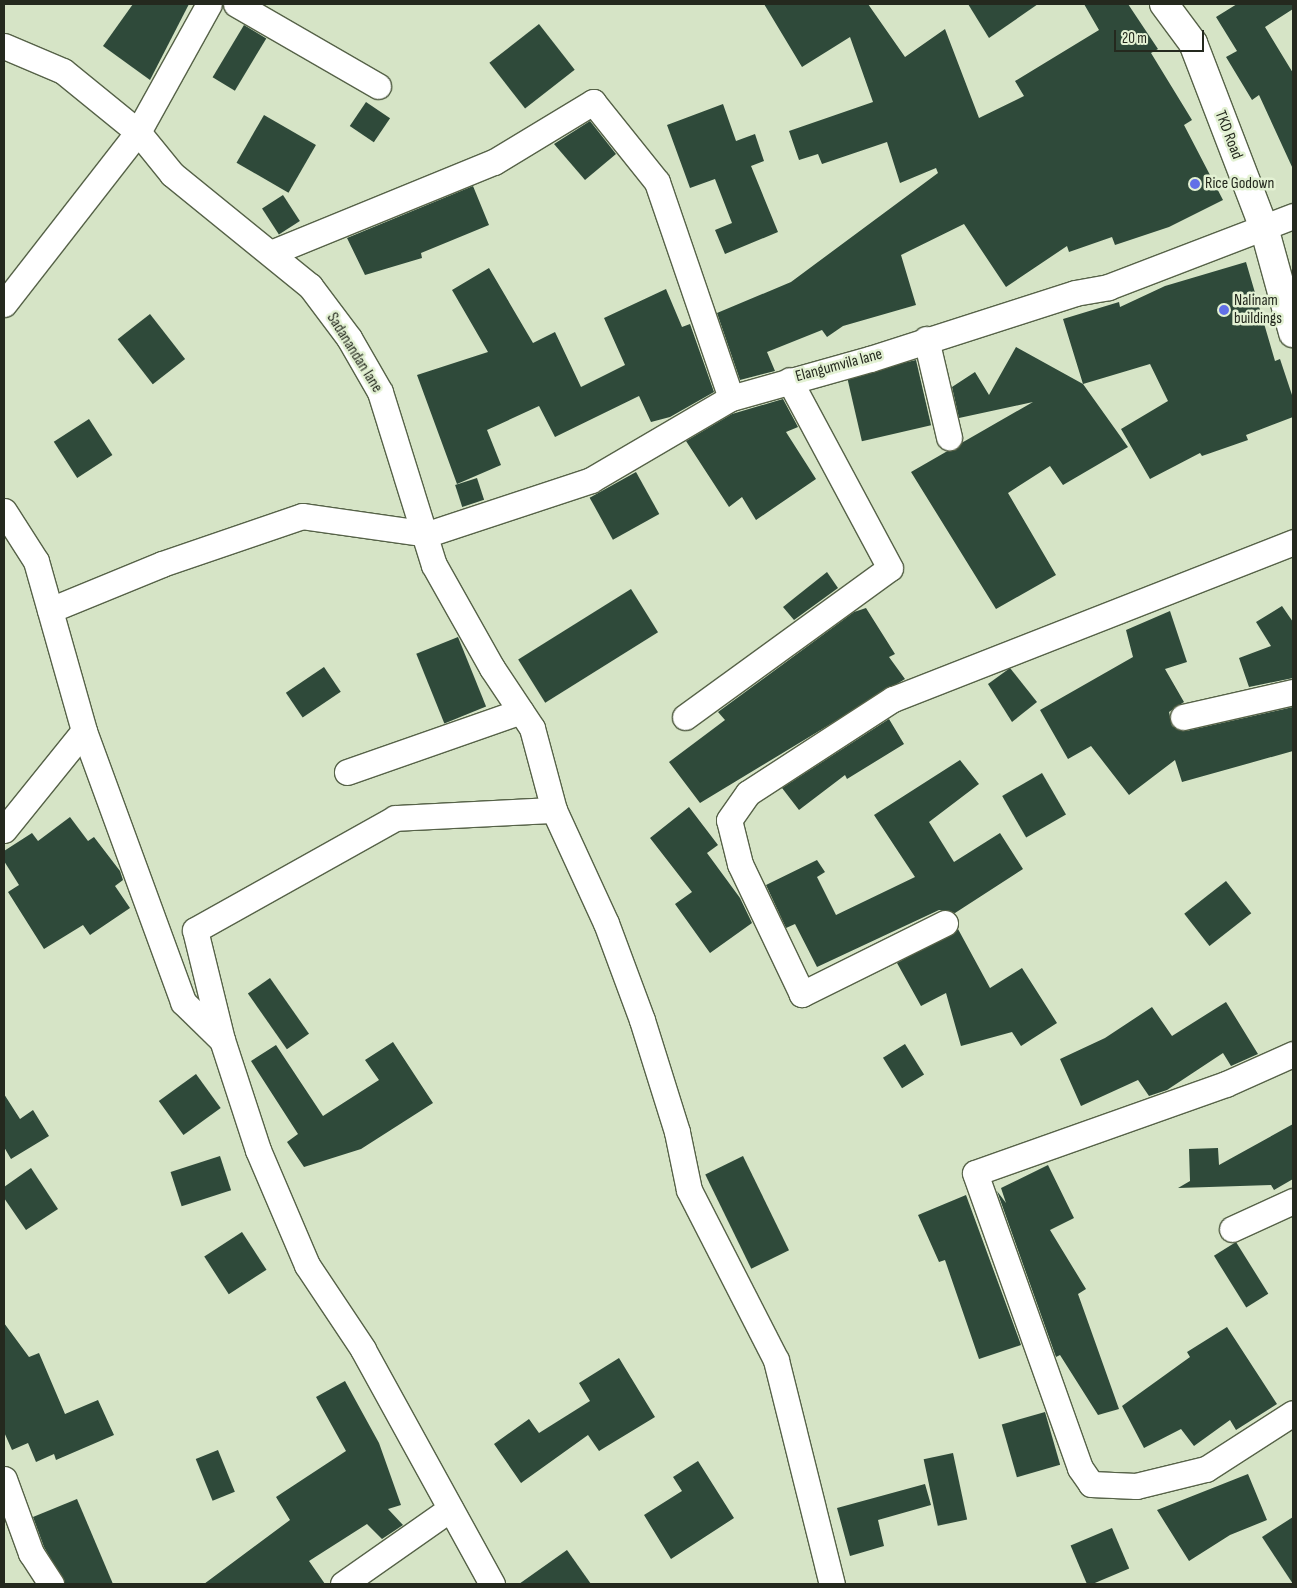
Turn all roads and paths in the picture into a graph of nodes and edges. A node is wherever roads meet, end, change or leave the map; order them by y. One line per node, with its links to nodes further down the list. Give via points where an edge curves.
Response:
1 (209, 4): 6 (street)
2 (236, 4): 5 (street)
3 (1164, 4): 8 (street, TKD Road, via 1193,43)
4 (4, 46): 6 (street, Sadanandan lane, via 63,72)
5 (378, 86)
6 (138, 132): 9 (street, Sadanandan lane, via 172,174); 10 (street)
7 (1293, 216): 8 (street, Elangumvila lane)
8 (1264, 230): 11 (street, TKD Road); 12 (street, Elangumvila lane, via 1108,287)
9 (272, 252): 14 (street, via 494,162 593,102 657,182); 17 (street, Sadanandan lane, via 310,286 349,338 380,392)
10 (4, 304)
11 (1293, 333)
12 (926, 339): 13 (street, Elangumvila lane); 15 (street)
13 (789, 380): 14 (street, Elangumvila lane); 22 (street, via 890,568)
14 (731, 398): 17 (street, Elangumvila lane, via 591,480)
15 (949, 437)
16 (4, 511): 19 (street, via 36,561)
17 (428, 534): 19 (street, via 302,516 162,564); 21 (street, Sadanandan lane, via 434,565)
18 (1293, 542): 28 (street, via 892,699 748,793 729,820 740,864 802,994)
19 (50, 610): 24 (street)
20 (1293, 692): 23 (street)
21 (521, 711): 25 (street); 26 (street, Sadanandan lane, via 532,728)
22 (685, 717)
23 (1183, 717)
24 (84, 731): 27 (street); 29 (street, via 182,1002)
25 (347, 772)
26 (554, 810): 29 (street, via 395,818 195,930); 39 (street, Sadanandan lane, via 606,923 642,1020 677,1132 688,1190 776,1360)
27 (4, 830)
28 (945, 923)
29 (222, 1040): 35 (street, via 258,1150 307,1265 363,1349)
30 (1293, 1054): 33 (street, via 1226,1084 974,1173 1080,1468 1091,1484 1136,1486 1206,1469)
31 (1293, 1201): 32 (street)
32 (1232, 1229)
33 (1293, 1413)
34 (6, 1490): 36 (street, via 31,1553)
35 (450, 1509): 37 (street); 38 (street)
36 (50, 1584)
37 (343, 1584)
38 (492, 1584)
39 (832, 1584)

